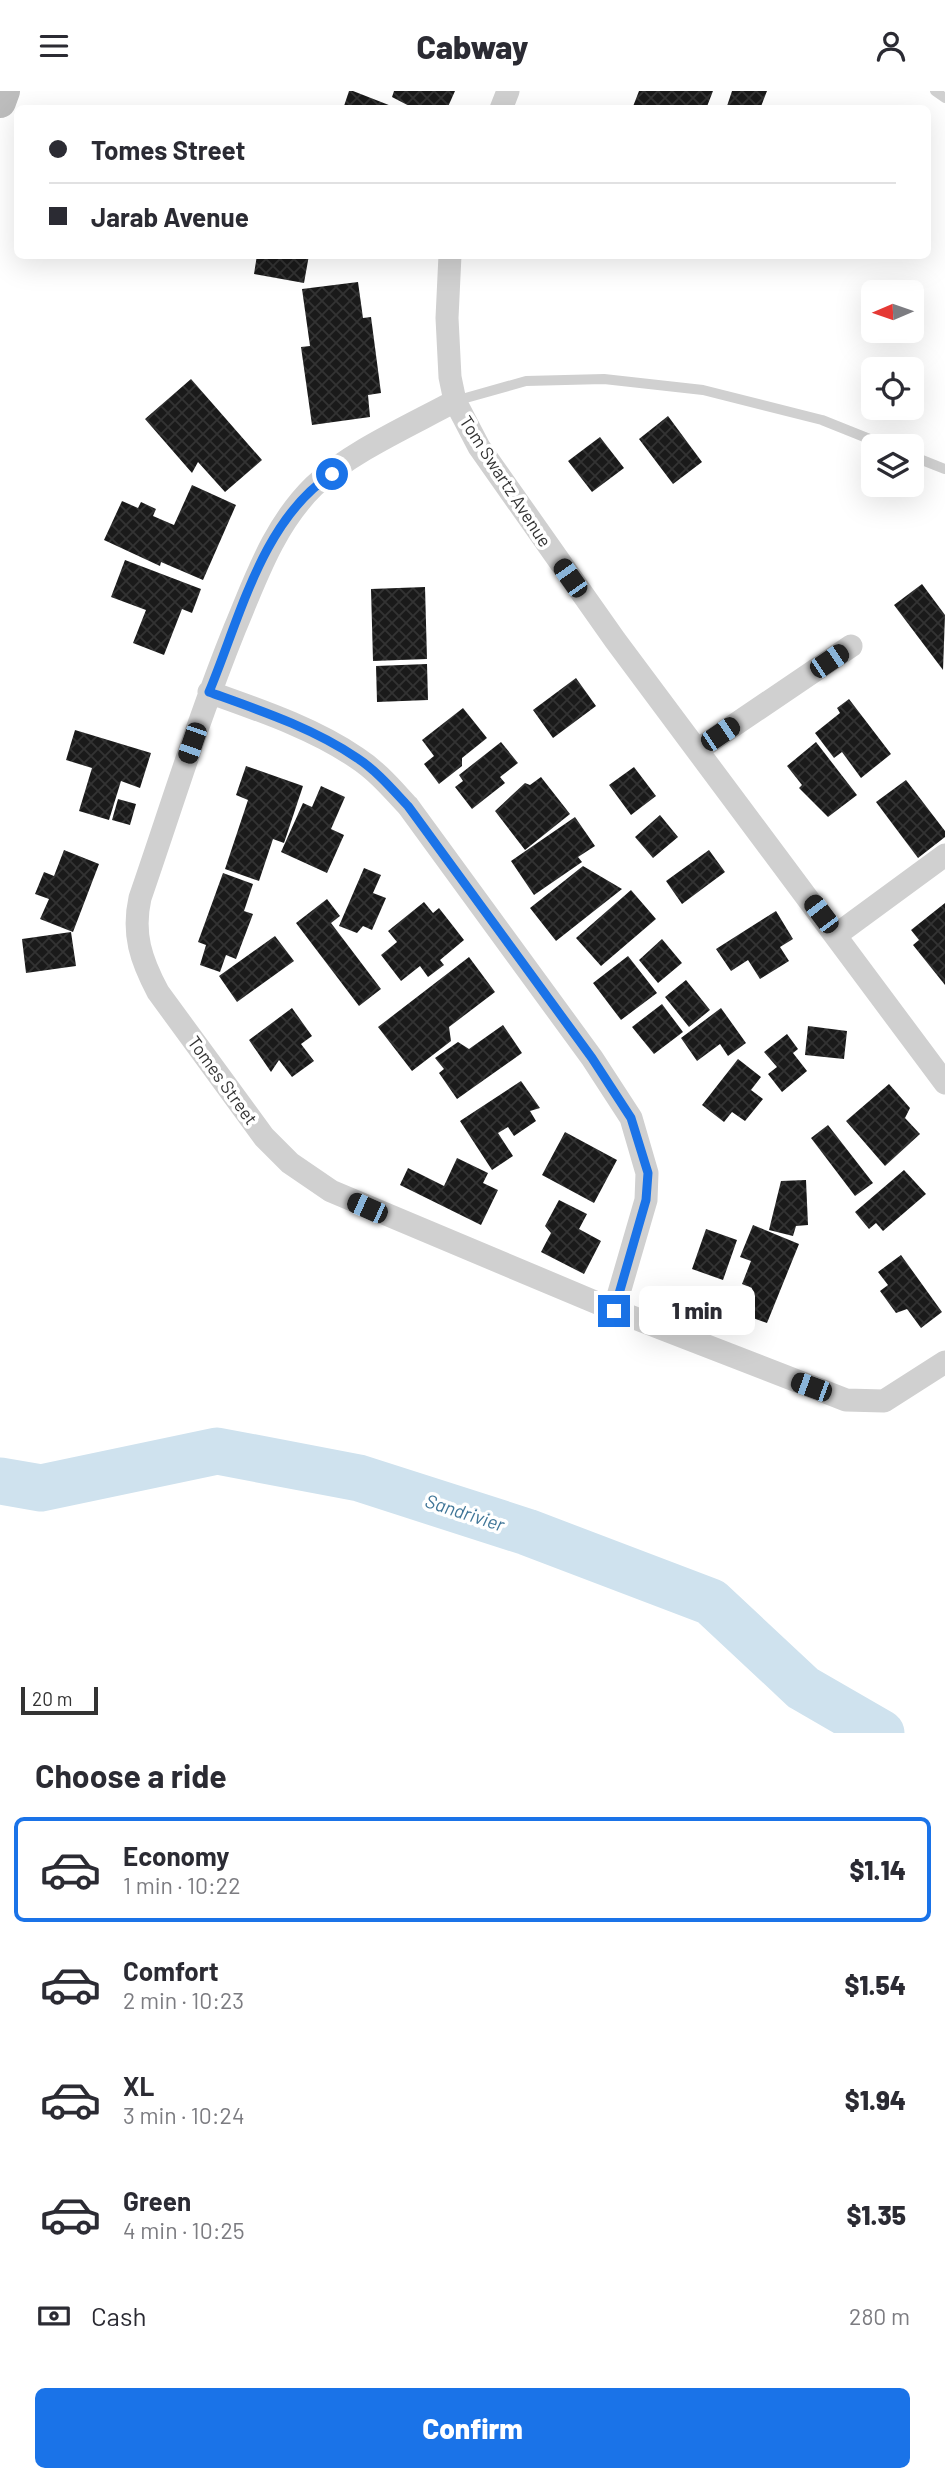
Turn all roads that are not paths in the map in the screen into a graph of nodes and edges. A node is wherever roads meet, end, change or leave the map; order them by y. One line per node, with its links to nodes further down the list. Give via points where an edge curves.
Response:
1 (5, 91): 4 (main road)
2 (935, 91): 3 (lane)
3 (945, 98)
4 (0, 102)
5 (450, 259): 6 (street, Tom Swartz Avenue, via 447,317)
6 (455, 401): 7 (lane, via 526,381 604,379 703,390 822,420); 11 (street, Tomes Street, via 379,442 301,500 282,524 259,569); 12 (street, Tom Swartz Avenue, via 497,475)
7 (861, 436)
8 (924, 461): 9 (lane)
9 (945, 469)
10 (851, 646): 12 (street)
11 (209, 692): 16 (street, via 324,739 376,773 408,806 592,1058 631,1118 648,1173 646,1200); 16 (street, Tomes Street, via 135,922 144,961 158,992 264,1137 289,1163 344,1197)
12 (699, 749): 14 (street, Tom Swartz Avenue)
13 (945, 855): 14 (street)
14 (836, 935): 15 (street, Tom Swartz Avenue)
15 (945, 1083)
16 (614, 1311): 17 (street, Tomes Street, via 846,1400 884,1401)
17 (945, 1362)

